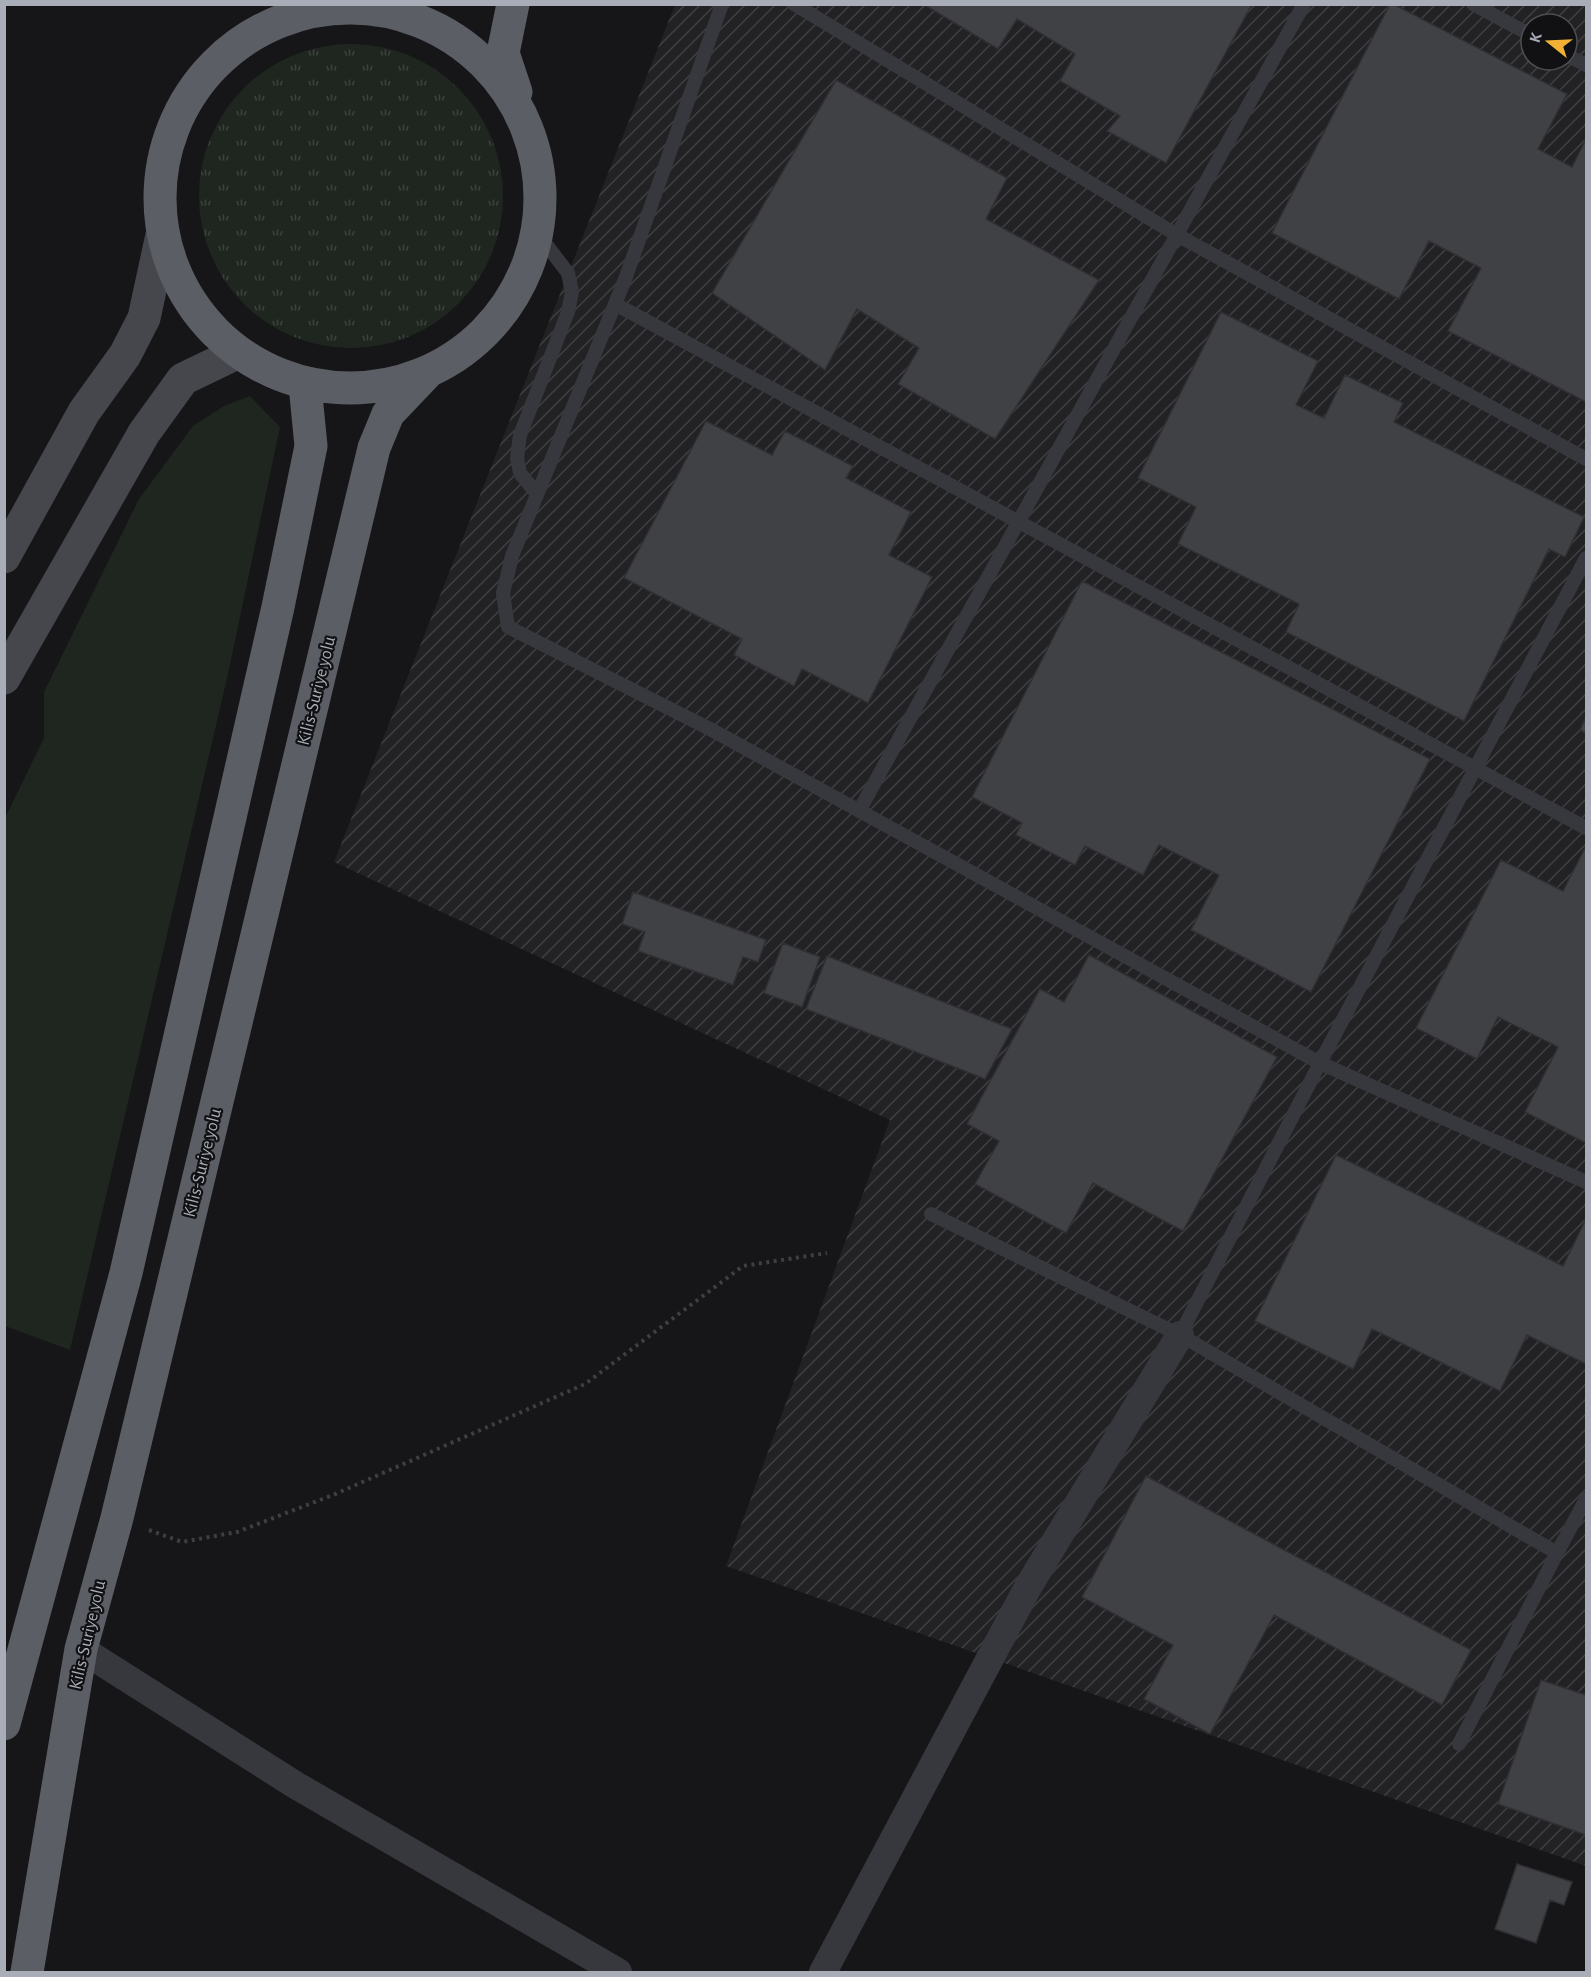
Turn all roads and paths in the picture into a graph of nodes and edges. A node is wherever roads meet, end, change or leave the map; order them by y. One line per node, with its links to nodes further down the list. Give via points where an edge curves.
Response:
1 (513, 4): 8 (highway, via 503,53)
2 (722, 4): 12 (lane)
3 (794, 4): 11 (lane)
4 (1304, 4): 11 (lane)
5 (1473, 4): 7 (lane)
6 (361, 6): 8 (highway, via 430,24 462,43 491,69 513,99); 10 (highway, via 300,14 247,36 205,74 174,123 160,178)
7 (1519, 29)
8 (530, 134): 9 (highway, via 539,178)
9 (539, 223): 14 (highway, via 526,270 502,313 468,348); 17 (lane, via 545,243 568,273 572,292 568,312 520,435 520,473)
10 (162, 235): 13 (highway, via 177,280 202,320); 19 (main road, via 144,318 125,355 84,412)
11 (1177, 235): 16 (lane); 18 (lane)
12 (615, 304): 17 (lane); 18 (lane)
13 (237, 353): 15 (highway, via 269,372); 21 (main road, via 183,379 170,397 144,434)
14 (427, 373): 15 (highway, via 367,389); 31 (highway, Kilis-Suriye yolu, via 388,414 374,448)
15 (305, 385): 34 (highway, via 311,446 276,618 126,1273)
16 (1587, 459)
17 (537, 494): 23 (lane, via 512,556 503,593 508,627 710,729)
18 (1019, 522): 22 (lane); 23 (lane)
19 (4, 557)
20 (1587, 558): 22 (lane)
21 (4, 678)
22 (1476, 768): 24 (lane); 25 (lane)
23 (859, 812): 25 (lane)
24 (1587, 828)
25 (1320, 1063): 26 (lane); 29 (lane)
26 (1587, 1182)
27 (930, 1214): 29 (lane)
28 (827, 1253): 31 (path, via 743,1266 585,1384 333,1495 237,1532 182,1542)
29 (1180, 1335): 32 (lane); 38 (street, via 1028,1587)
30 (1587, 1499): 32 (lane)
31 (117, 1518): 33 (highway, Kilis-Suriye yolu)
32 (1557, 1553): 35 (lane)
33 (81, 1649): 36 (highway, Kilis-Suriye yolu); 37 (street, via 297,1786)
34 (4, 1724)
35 (1459, 1744)
36 (27, 1972)
37 (618, 1972)
38 (823, 1972)

